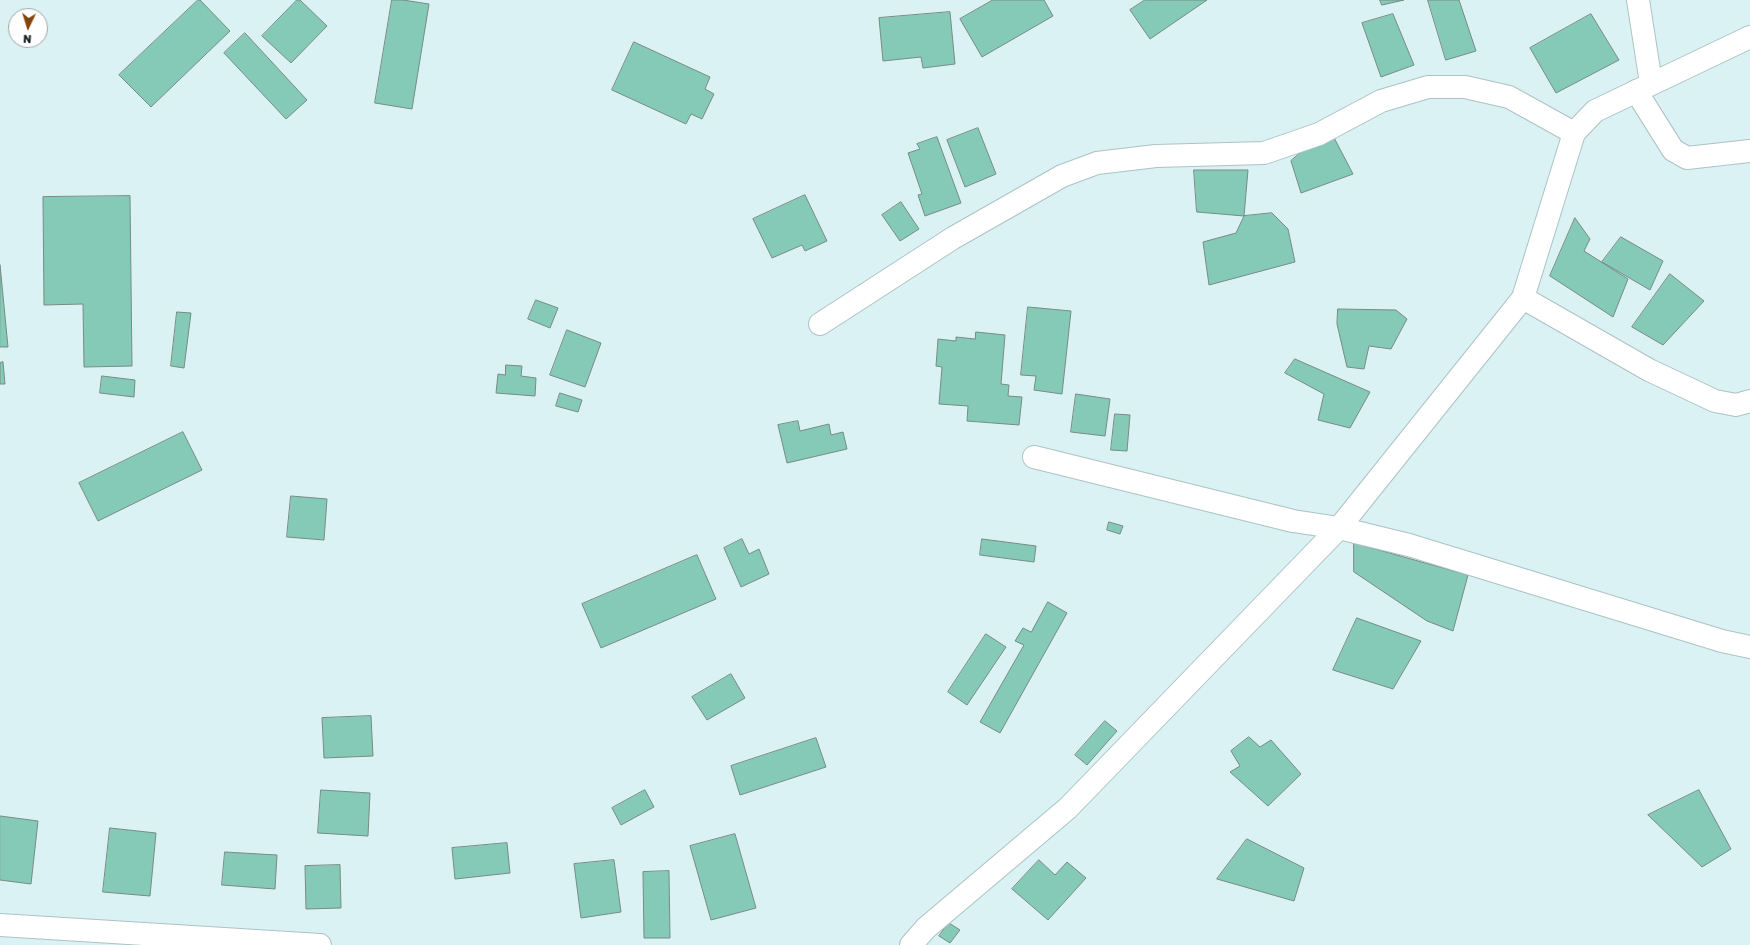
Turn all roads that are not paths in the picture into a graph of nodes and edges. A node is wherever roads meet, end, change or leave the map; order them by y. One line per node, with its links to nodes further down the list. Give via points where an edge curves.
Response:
1 (1638, 0): 3 (street)
2 (1750, 37): 3 (street)
3 (1643, 87): 4 (street, via 1595,111); 5 (street, via 1673,150 1687,158)
4 (1574, 133): 6 (street); 7 (street, via 1509,97 1465,87 1428,87 1381,101 1319,134 1264,153 1156,156 1097,163 1062,176 953,238)
5 (1750, 151)
6 (1523, 298): 8 (street, via 1649,370 1715,401 1736,405); 10 (street)
7 (820, 324)
8 (1750, 400)
9 (1034, 457): 10 (street, via 1293,521)
10 (1339, 528): 11 (street, via 1409,545); 14 (street, via 1068,808 926,928)
11 (1750, 647)
12 (0, 926): 13 (street)
13 (320, 945)
14 (911, 945)

